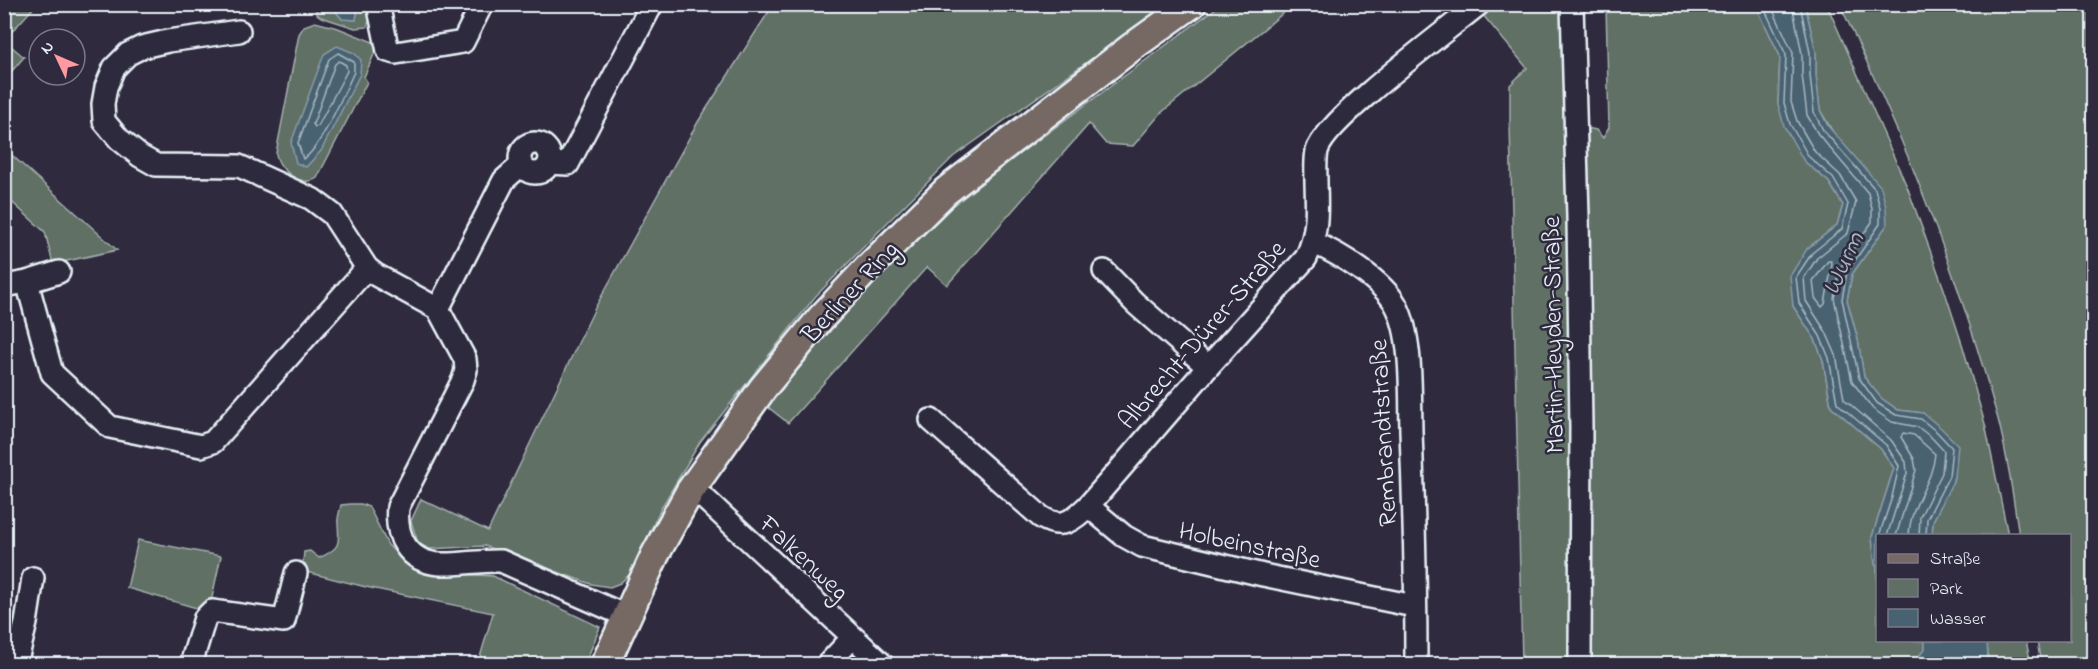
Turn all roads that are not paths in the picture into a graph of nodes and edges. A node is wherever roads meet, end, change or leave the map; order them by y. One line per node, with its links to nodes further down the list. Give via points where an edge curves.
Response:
1 (378, 4): 2 (street, via 388,51 396,53 463,42)
2 (482, 4)
3 (652, 4): 14 (street, via 568,164 549,163 537,173 521,165 504,180)
4 (1192, 4): 17 (main road, Berliner Ring, via 974,168 910,225 820,319 763,388)
5 (1479, 4): 8 (street, Albrecht-Dürer-Straße, via 1361,100 1326,134 1317,150)
6 (1572, 4): 30 (street, Martin-Heyden-Straße, via 1581,427)
7 (239, 31): 9 (street, via 168,41 128,54 114,68 106,87 104,121 119,139 156,165 240,166 312,199 332,214)
8 (1314, 243): 15 (street, Albrecht-Dürer-Straße, via 1306,258); 21 (street, Rembrandtstraße, via 1362,271 1390,295 1406,334 1414,503)
9 (367, 268): 12 (street, via 213,442 201,446 110,427 98,417 52,373); 14 (street)
10 (1104, 271): 15 (street)
11 (58, 272): 12 (street)
12 (27, 282): 13 (street)
13 (4, 286)
14 (438, 309): 22 (street, via 465,359 466,370 398,507 398,533 405,546 415,555 439,564 501,561)
15 (1208, 367): 18 (street, Albrecht-Dürer-Straße)
16 (931, 420): 18 (street, Albrecht-Dürer-Straße, via 1050,523 1074,519)
17 (690, 491): 22 (main road, Berliner Ring); 23 (street, Falkenweg, via 705,499)
18 (1088, 506): 21 (street, Holbeinstraße, via 1142,546)
19 (296, 573): 25 (street, via 284,621 212,611 205,618)
20 (33, 578): 24 (street)
21 (1414, 606): 29 (street, Rembrandtstraße)
22 (626, 616): 26 (main road, Berliner Ring)
23 (852, 638): 27 (street); 28 (street, Falkenweg)
24 (16, 664)
25 (191, 664)
26 (605, 664)
27 (828, 664)
28 (882, 664)
29 (1416, 664)
30 (1580, 664)

